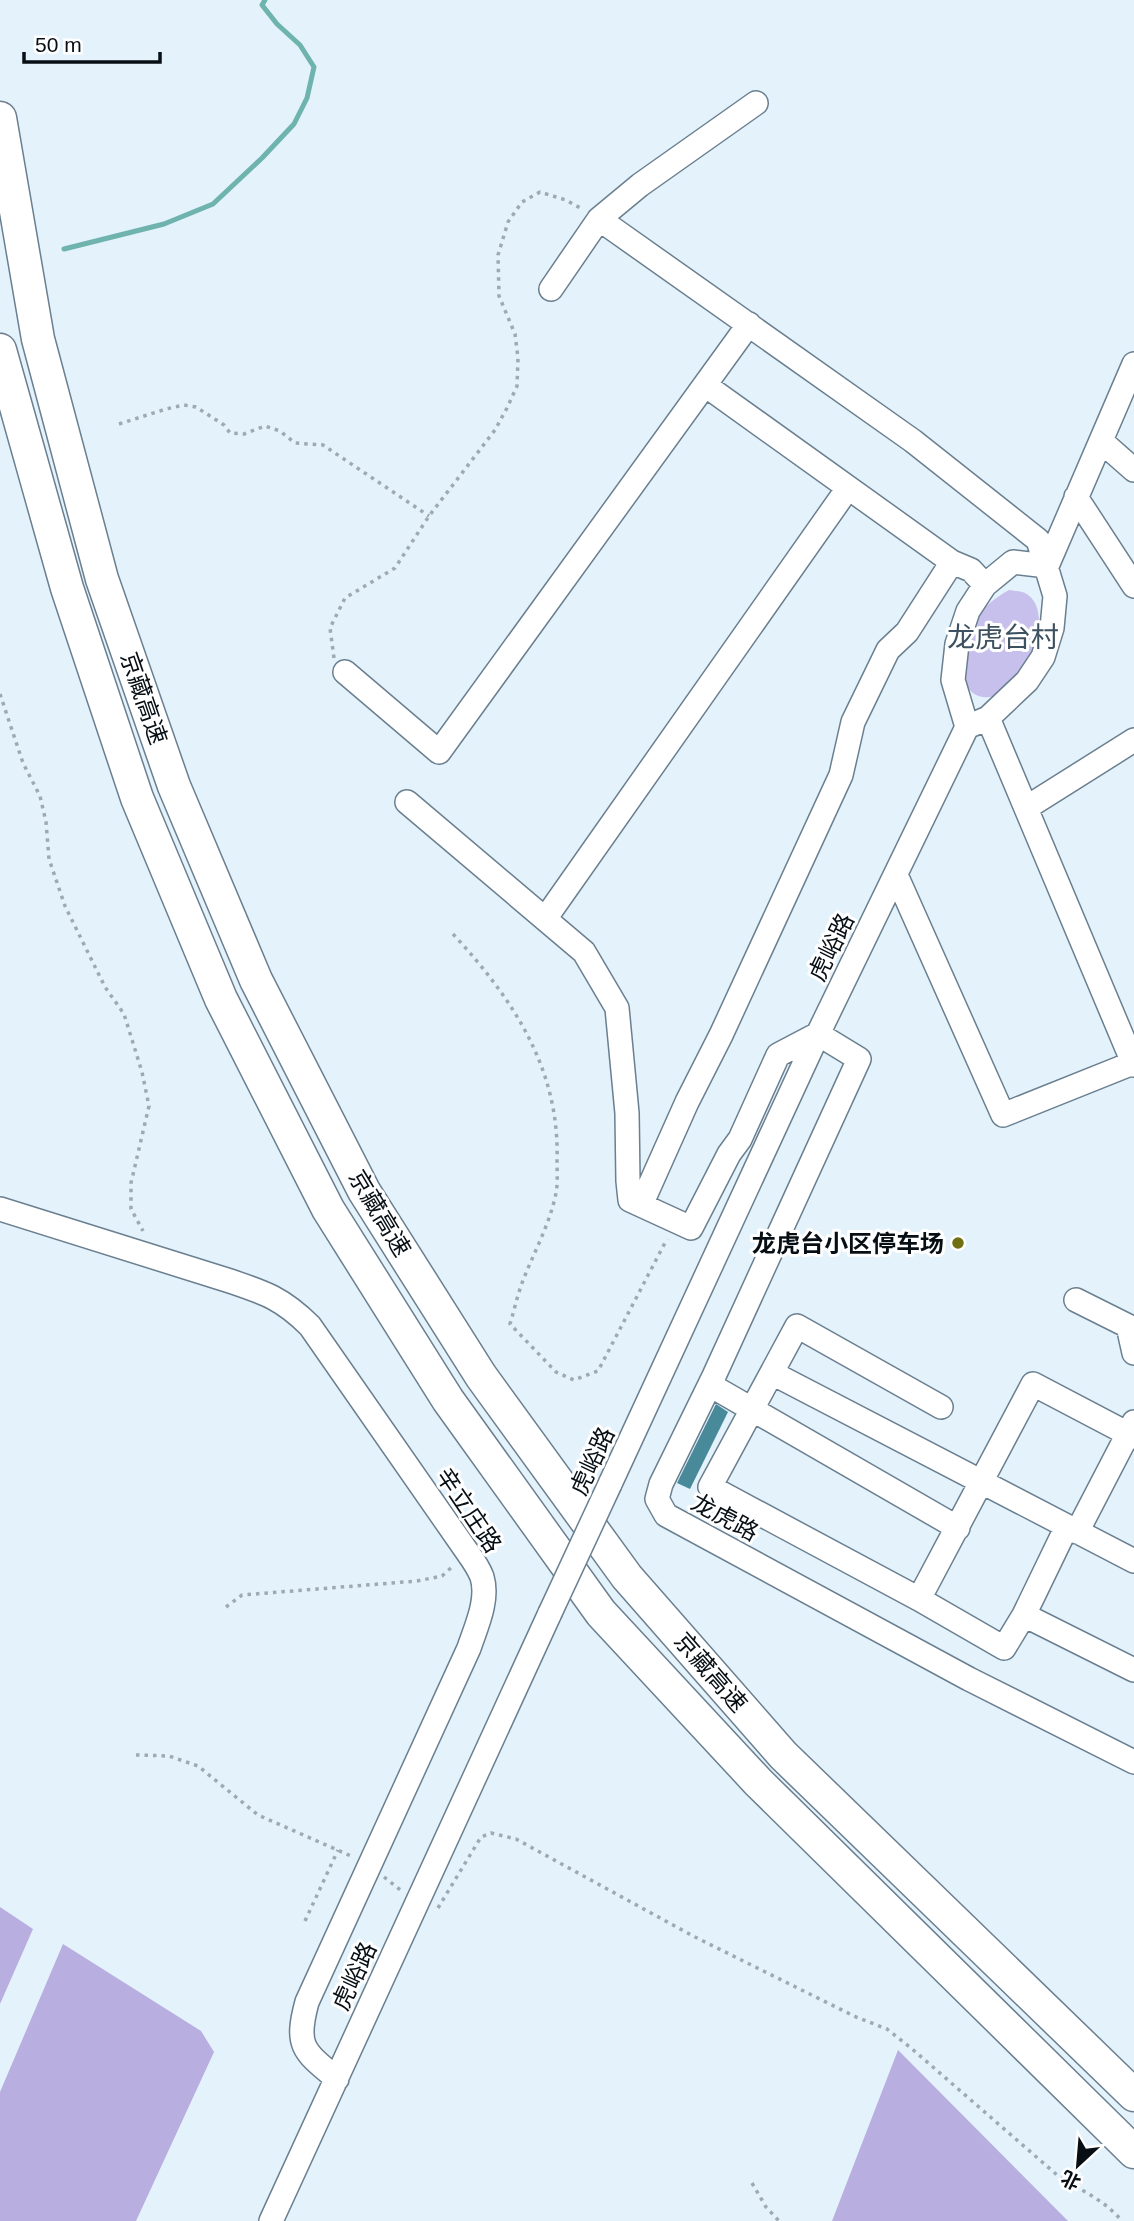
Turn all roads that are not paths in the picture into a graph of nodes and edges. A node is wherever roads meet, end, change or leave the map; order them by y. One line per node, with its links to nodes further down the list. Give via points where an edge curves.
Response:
1 (756, 103): 3 (street)
2 (0, 118): 44 (highway, 京藏高速, via 38,339 102,579 174,786 256,980 365,1191 481,1376 627,1577 783,1755)
3 (599, 219): 4 (street); 5 (street)
4 (551, 289)
5 (749, 324): 8 (street); 14 (street, via 913,442 1038,540)
6 (0, 350): 45 (highway, 京藏高速, via 67,588 137,798 220,999 328,1209 448,1400 601,1612 758,1782)
7 (1134, 364): 9 (street)
8 (705, 385): 11 (street); 17 (street, via 439,752)
9 (1101, 441): 10 (street); 12 (street)
10 (1134, 470)
11 (848, 488): 13 (street); 23 (street)
12 (1076, 497): 14 (street); 16 (street)
13 (952, 562): 15 (street, via 971,570); 26 (street, via 907,632 888,650 876,674 853,722 841,775)
14 (1047, 566): 15 (street, via 1013,562); 18 (street, via 1055,596 1043,657 1027,681)
15 (985, 585): 18 (street, via 968,611 957,644 953,680)
16 (1134, 586)
17 (345, 672)
18 (977, 722): 21 (street); 22 (street, 虎峪路)
19 (1134, 740): 21 (street)
20 (407, 802): 23 (street)
21 (1026, 808): 25 (street)
22 (895, 875): 24 (street, 虎峪路); 25 (street, via 1003,1115)
23 (545, 919): 26 (street, via 584,952 617,1007 630,1200)
24 (818, 1034): 26 (street, via 778,1055 740,1139 691,1228); 31 (street, 龙虎路, via 859,1059); 43 (street, 虎峪路, bridge)
25 (1134, 1064)
26 (641, 1205)
27 (0, 1209): 43 (street, 辛立庄路, via 265,1293 290,1307 310,1326 482,1578 484,1597 469,1648 300,2026 310,2057)
28 (1076, 1300): 29 (street, via 1128,1326)
29 (1134, 1353)
30 (772, 1373): 32 (street, via 797,1326); 33 (street); 35 (street)
31 (710, 1385): 33 (street); 42 (street, 龙虎路, via 661,1484 657,1499 666,1515 969,1679)
32 (941, 1408)
33 (752, 1409): 36 (street); 39 (street, via 710,1487)
34 (1132, 1431): 35 (street, via 1033,1384); 37 (street)
35 (982, 1482): 36 (street); 37 (street)
36 (957, 1528): 39 (street)
37 (1072, 1529): 38 (street); 40 (street)
38 (1134, 1561)
39 (919, 1600): 40 (street, via 1004,1648)
40 (1024, 1615): 41 (street)
41 (1134, 1670)
42 (1134, 1762)
43 (337, 2078): 46 (street, 虎峪路)
44 (1134, 2095)
45 (1134, 2152)
46 (271, 2221)

